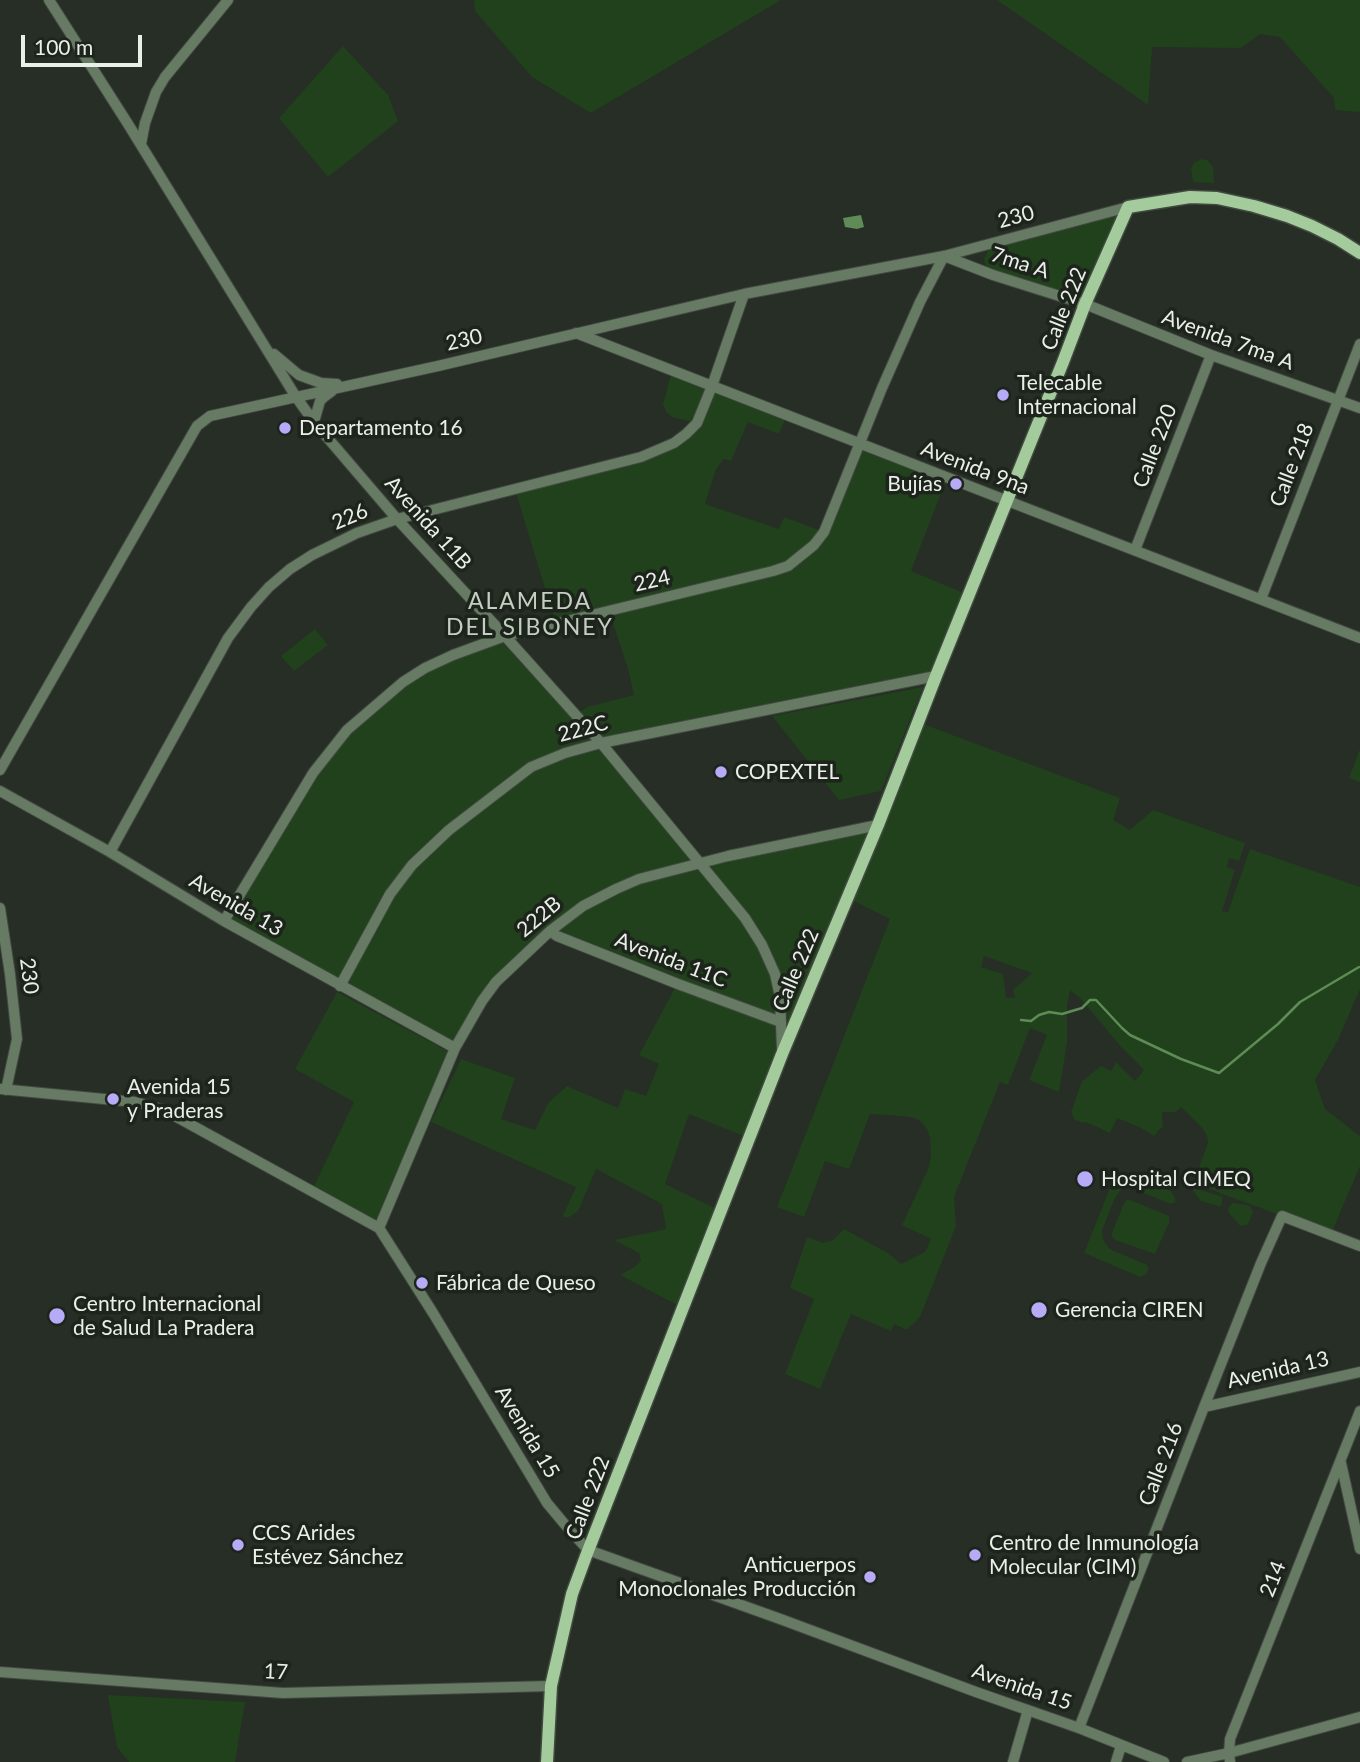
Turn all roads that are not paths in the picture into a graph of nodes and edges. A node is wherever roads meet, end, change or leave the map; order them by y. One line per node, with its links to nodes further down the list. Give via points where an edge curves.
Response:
1 (48, 0): 3 (street, Avenida 11B)
2 (228, 0): 3 (street, via 164,77)
3 (141, 144): 10 (street, Avenida 11B)
4 (1128, 207): 5 (main road, via 1190,197 1254,205 1312,226); 6 (street, 230); 8 (main road, Calle 222)
5 (1360, 253)
6 (944, 256): 7 (street, 230); 8 (street, 7ma A); 20 (street, 224)
7 (744, 294): 9 (street, 230); 15 (street, 226)
8 (1085, 304): 12 (street, Avenida 7ma A); 21 (main road, Calle 222)
9 (575, 333): 13 (street, 230); 15 (street, Avenida 9na)
10 (263, 344): 13 (street, via 290,369 311,380); 16 (street, Avenida 11B)
11 (1360, 344): 17 (street, Calle 218)
12 (1211, 355): 17 (street, Avenida 7ma A); 23 (street, Calle 220)
13 (362, 382): 14 (street, 230)
14 (342, 386): 16 (street, 230); 19 (street, via 324,397)
15 (712, 386): 20 (street, Avenida 9na); 22 (street, 226, via 697,423 674,443 641,457)
16 (296, 397): 19 (street, Avenida 11B); 29 (street, 230, via 210,416 197,426)
17 (1338, 399): 18 (street, Avenida 7ma A); 24 (street, Calle 218)
18 (1360, 408)
19 (314, 422): 22 (street, Avenida 11B)
20 (860, 444): 21 (street, Avenida 9na); 25 (street, 224, via 824,532 788,566)
21 (1007, 501): 23 (street, Avenida 9na); 27 (main road, Calle 222)
22 (397, 519): 25 (street, Avenida 11B); 32 (street, 226, via 312,555 290,569 251,607 228,638)
23 (1135, 550): 24 (street, Avenida 9na)
24 (1261, 599): 26 (street, Avenida 9na)
25 (505, 636): 28 (street, Avenida 11B); 35 (street, 224, via 453,655 403,681 347,730 313,774)
26 (1360, 638)
27 (936, 676): 28 (street, 222C); 31 (main road, Calle 222)
28 (601, 743): 33 (street, Avenida 11B); 37 (street, 222C, via 531,766 449,830 390,894)
29 (0, 770)
30 (0, 792): 32 (street, Avenida 13)
31 (878, 825): 33 (street, 222B); 40 (main road, Calle 222)
32 (110, 852): 35 (street, Avenida 13)
33 (701, 863): 36 (street, 222B, via 615,889); 38 (street, Avenida 11B, via 762,945 775,974)
34 (0, 908): 41 (street, 230, via 17,1039)
35 (224, 921): 37 (street, Avenida 13)
36 (550, 931): 38 (street, Avenida 11C); 39 (street, 222B, via 496,982)
37 (340, 986): 39 (street, Avenida 13)
38 (781, 1022): 40 (street, Avenida 11B)
39 (456, 1048): 42 (street, 222B)
40 (782, 1054): 49 (main road, Calle 222)
41 (3, 1089): 42 (street, Avenida 15, via 135,1101 164,1110)
42 (379, 1228): 49 (street, Avenida 15, via 547,1503)
43 (1360, 1246): 45 (street, Calle 216, via 1282,1216)
44 (1360, 1372): 45 (street, Avenida 13)
45 (1204, 1407): 54 (street, Calle 216)
46 (1360, 1411): 47 (street, 214)
47 (1341, 1462): 48 (street); 56 (street, 214, via 1243,1704 1230,1739)
48 (1360, 1549)
49 (588, 1550): 51 (main road, Calle 222, via 572,1594); 52 (street, Avenida 15)
50 (0, 1672): 51 (street, 17, via 283,1693)
51 (551, 1686): 57 (main road, Calle 222)
52 (1028, 1710): 54 (street, Avenida 15); 58 (street)
53 (1360, 1717): 56 (street)
54 (1079, 1728): 55 (street, Avenida 15)
55 (1121, 1746): 59 (street); 60 (street, Avenida 15)
56 (1229, 1757): 61 (street)
57 (547, 1762)
58 (1013, 1762)
59 (1116, 1762)
60 (1164, 1762)
61 (1187, 1762)

